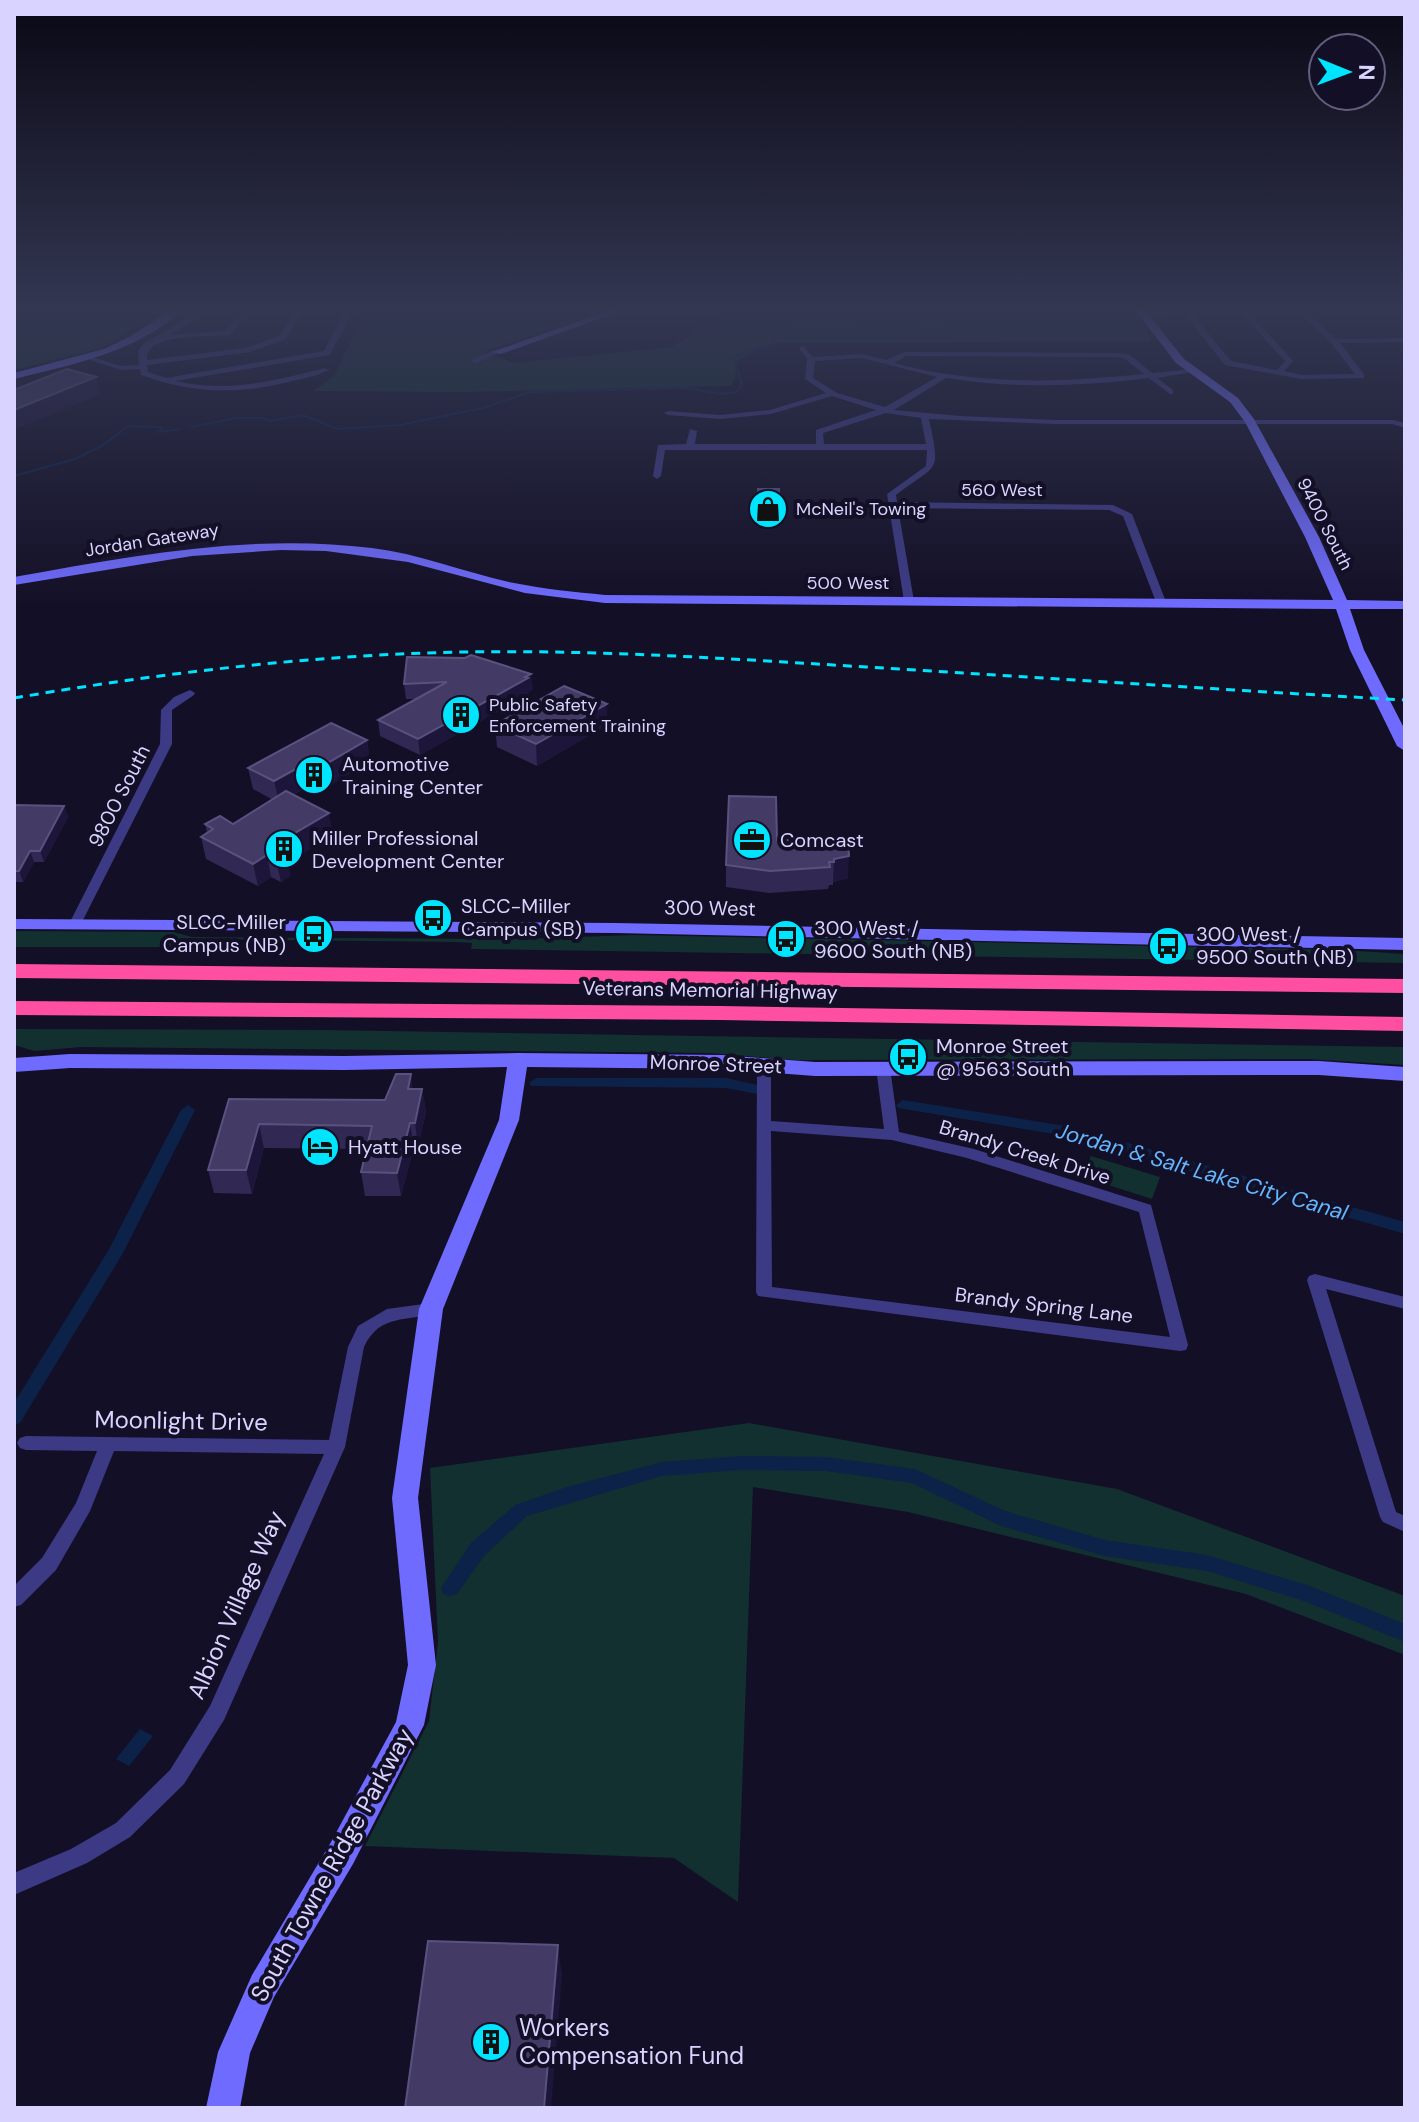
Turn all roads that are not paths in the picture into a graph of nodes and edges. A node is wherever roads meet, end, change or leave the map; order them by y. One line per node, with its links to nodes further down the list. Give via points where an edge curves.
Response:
1 (781, 409): 5 (street, via 720,417)
2 (883, 409): 4 (street)
3 (1241, 409): 7 (street, 9400 South)
4 (886, 410): 6 (street); 13 (street, via 819,432)
5 (668, 413)
6 (925, 417): 7 (street); 14 (street)
7 (1250, 421): 8 (street); 21 (street, 9400 South, via 1312,537)
8 (1405, 426)
9 (693, 431): 11 (street)
10 (755, 432): 12 (street)
11 (690, 447): 12 (street); 15 (street, via 661,447)
12 (756, 447): 13 (street)
13 (820, 447): 14 (street)
14 (929, 447): 16 (street, via 928,470 899,486)
15 (657, 476)
16 (892, 500): 19 (street); 20 (street, 560 West, via 1110,507 1127,514)
17 (297, 545): 18 (street, Jordan Gateway, via 185,551); 19 (street, 500 West, via 396,555 514,587 575,596)
18 (14, 581)
19 (909, 601): 20 (street, 500 West)
20 (1161, 602): 21 (street, 500 West)
21 (1340, 604): 22 (street, 500 West); 24 (street, 9400 South)
22 (1405, 605)
23 (190, 693): 26 (street, 9800 South, via 169,705 163,720 166,744)
24 (1405, 746)
25 (14, 924): 26 (street, 300 West)
26 (75, 924): 27 (street, 300 West)
27 (1405, 944)
28 (14, 971): 29 (highway, Veterans Memorial Highway)
29 (1405, 986)
30 (14, 1008): 31 (highway, Veterans Memorial Highway)
31 (1258, 1023): 32 (highway, Veterans Memorial Highway); 33 (highway)
32 (1405, 1024)
33 (1405, 1031)
34 (518, 1060): 35 (street, Monroe Street); 36 (street, Monroe Street, via 70,1061); 43 (street, South Towne Ridge Parkway, via 509,1120)
35 (764, 1065): 37 (street, Monroe Street); 39 (street)
36 (19, 1067)
37 (883, 1068): 38 (street, Monroe Street, via 1319,1068); 40 (street)
38 (1405, 1074)
39 (766, 1126): 40 (street, Brandy Creek Drive); 41 (street, Brandy Spring Lane, via 764,1292 1180,1345)
40 (892, 1135): 41 (street, Brandy Creek Drive, via 969,1153)
41 (1146, 1209)
42 (1405, 1303): 47 (street, via 1315,1280)
43 (431, 1309): 46 (street, Albion Village Way, via 387,1315 364,1330); 50 (street, South Towne Ridge Parkway, via 405,1498 422,1665 410,1725 263,1986 234,2052)
44 (26, 1443): 45 (street, Moonlight Drive)
45 (109, 1443): 46 (street, Moonlight Drive); 48 (street, via 84,1506 49,1564)
46 (336, 1447): 49 (street, Albion Village Way, via 217,1713 177,1777 123,1830)
47 (1397, 1520)
48 (14, 1599)
49 (14, 1884)
50 (223, 2108)

